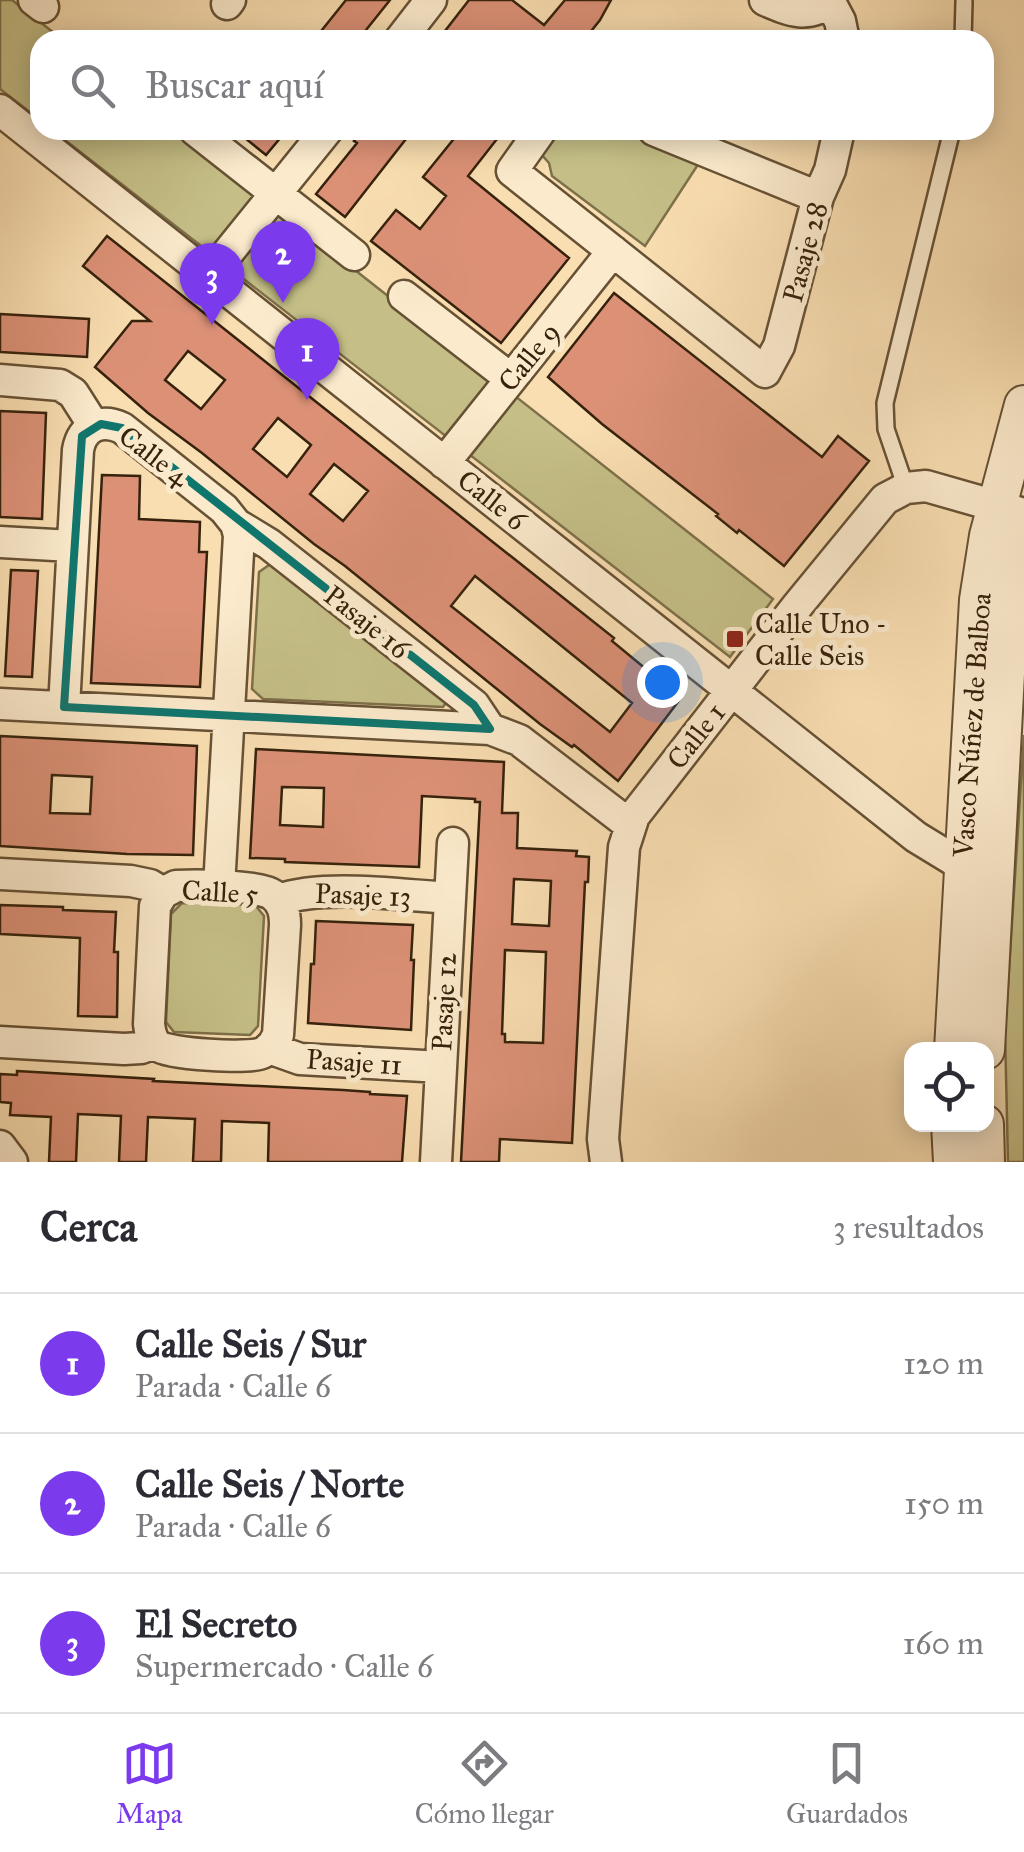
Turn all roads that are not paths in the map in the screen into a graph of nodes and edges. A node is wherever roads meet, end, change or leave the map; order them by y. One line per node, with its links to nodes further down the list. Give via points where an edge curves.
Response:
1 (431, 0): 5 (street)
2 (765, 0): 3 (street, via 801,13)
3 (830, 1): 6 (street)
4 (964, 2): 7 (lane)
5 (408, 30)
6 (842, 30)
7 (963, 30)
8 (0, 110): 9 (street, Calle 6)
9 (30, 134)
10 (38, 140): 21 (street, Calle 6)
11 (208, 140): 17 (street)
12 (319, 140): 17 (street)
13 (534, 140): 19 (street, via 512,171)
14 (678, 140): 18 (street)
15 (836, 140): 18 (street, Pasaje 28)
16 (950, 140): 28 (lane, via 885,403 886,429)
17 (276, 193): 20 (street); 21 (street)
18 (818, 198): 19 (street, Pasaje 28, via 779,346 764,372)
19 (613, 251): 24 (street, Calle 9)
20 (354, 255)
21 (209, 276): 27 (street, Calle 6)
22 (404, 296): 24 (street)
23 (0, 380): 26 (street, via 60,385)
24 (511, 380): 27 (street, Calle 9)
25 (1024, 405): 29 (street, Vasco Núñez de Balboa)
26 (94, 426): 30 (street, Calle 4, via 122,428); 33 (street, Calle 4, via 79,442)
27 (444, 463): 34 (street, Calle 6)
28 (906, 488): 29 (street, via 936,488); 34 (street, Calle 1, via 876,507)
29 (1010, 509): 41 (street, Vasco Núñez de Balboa, via 979,600)
30 (236, 524): 37 (street); 38 (street, Pasaje 16, via 474,705)
31 (1024, 530): 41 (street, Vasco Núñez de Balboa)
32 (0, 542): 33 (street)
33 (72, 546): 36 (street, Calle 4)
34 (731, 691): 39 (street, Calle 1); 41 (street, Calle 6, via 916,836 942,854)
35 (0, 704): 36 (street)
36 (64, 707): 37 (street)
37 (229, 716): 38 (street); 43 (street)
38 (490, 729): 39 (street, via 519,740)
39 (630, 825): 56 (street, Calle 1)
40 (452, 843): 45 (street, Pasaje 12)
41 (979, 864): 48 (street, Vasco Núñez de Balboa); 49 (street, Vasco Núñez de Balboa)
42 (0, 874): 44 (street, via 140,882)
43 (219, 887): 44 (street, Calle 5, via 176,886); 46 (street, Calle 5, via 265,891)
44 (163, 893): 50 (street, Calle 5, via 154,914 149,1024)
45 (450, 898): 46 (street, Pasaje 13, via 318,891); 52 (street, Pasaje 12)
46 (278, 900): 51 (street, Calle 5, via 284,942 278,1035)
47 (0, 1042): 50 (street, via 124,1048)
48 (955, 1042)
49 (985, 1042)
50 (155, 1043): 51 (street, via 173,1052 246,1056)
51 (269, 1048): 52 (street, Pasaje 11, via 300,1059)
52 (441, 1067): 58 (street, Pasaje 12)
53 (951, 1132): 59 (street)
54 (984, 1132): 60 (street)
55 (0, 1146): 57 (street)
56 (604, 1161)
57 (12, 1162)
58 (436, 1162)
59 (953, 1162)
60 (985, 1162)

